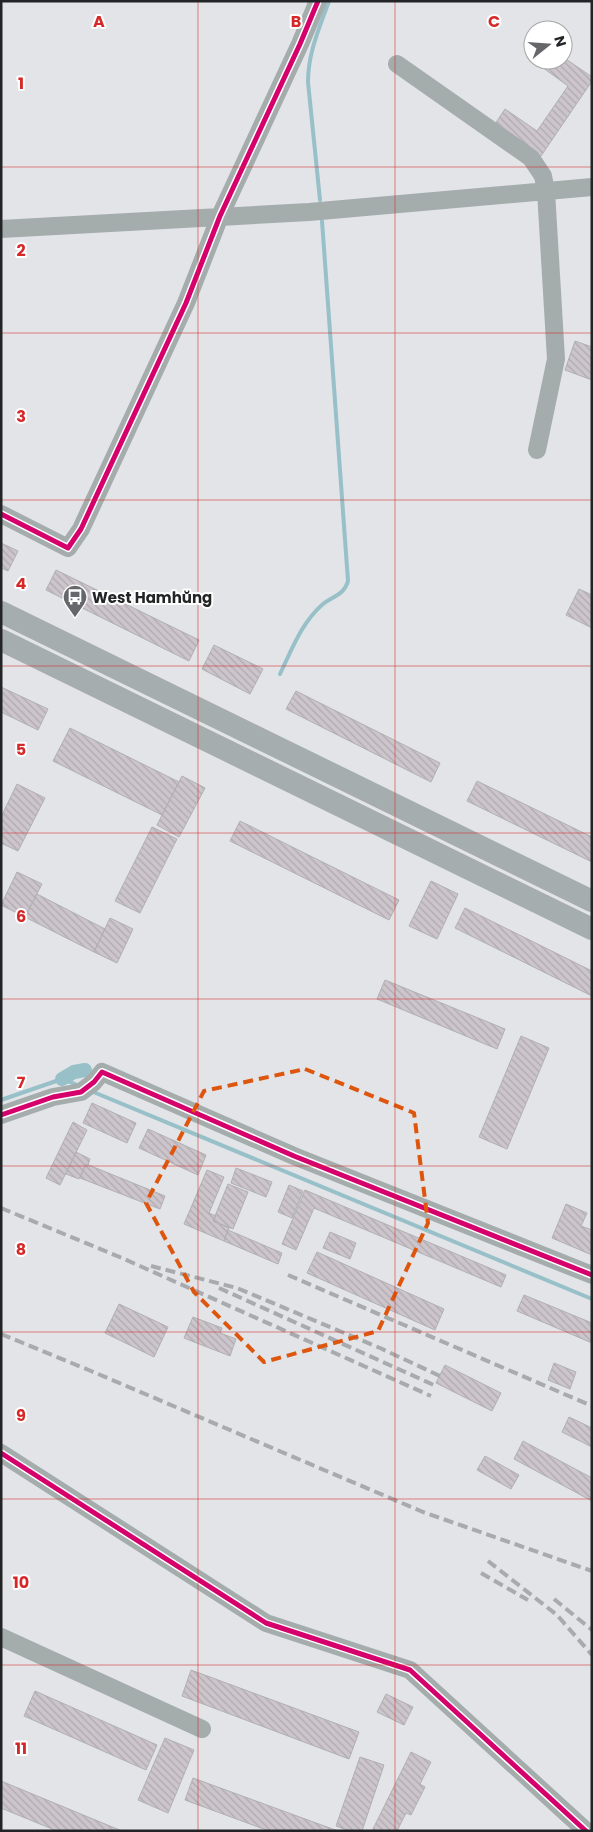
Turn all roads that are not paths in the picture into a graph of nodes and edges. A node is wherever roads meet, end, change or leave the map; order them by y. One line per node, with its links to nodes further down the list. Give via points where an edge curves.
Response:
1 (318, 1): 5 (street)
2 (397, 64): 4 (street, via 530,158 543,176)
3 (592, 187): 4 (street)
4 (546, 191): 5 (street, via 309,212); 7 (street, via 556,359)
5 (220, 216): 6 (street); 8 (street, via 186,303 81,529 68,548)
6 (1, 229)
7 (537, 450)
8 (1, 514)
9 (1, 612): 11 (main road)
10 (1, 640): 12 (main road)
11 (592, 901)
12 (592, 929)
13 (1, 1115): 14 (street, via 53,1097 81,1092 102,1072 294,1156)
14 (592, 1275)
15 (1, 1453): 18 (street, via 266,1623 410,1670)
16 (1, 1637): 17 (street)
17 (202, 1729)
18 (581, 1829)

